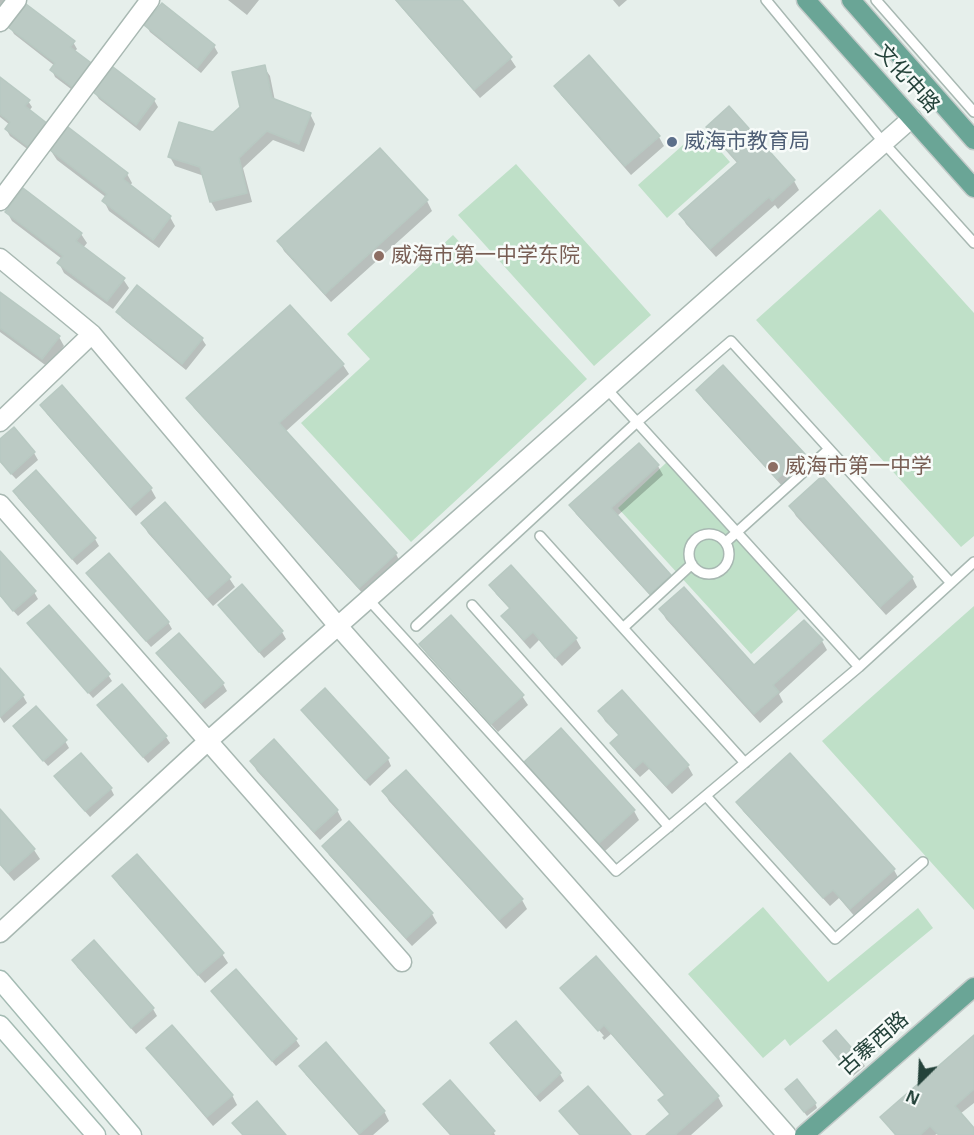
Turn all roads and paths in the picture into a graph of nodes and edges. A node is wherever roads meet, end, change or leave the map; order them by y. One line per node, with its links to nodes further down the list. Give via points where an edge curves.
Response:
1 (17, 0): 7 (street)
2 (150, 0): 13 (street)
3 (766, 0): 11 (lane)
4 (806, 0): 9 (main road, 文化中路)
5 (851, 0): 10 (main road, 文化中路)
6 (876, 0): 8 (lane)
7 (0, 22)
8 (974, 112)
9 (912, 118): 11 (street); 12 (main road, 文化中路)
10 (974, 140)
11 (884, 143): 14 (lane); 17 (street)
12 (974, 188)
13 (0, 201)
14 (974, 243)
15 (0, 258): 16 (street)
16 (92, 334): 18 (street); 30 (street)
17 (606, 388): 19 (lane); 28 (street)
18 (0, 422)
19 (637, 422): 20 (lane, via 731,341); 22 (lane); 31 (lane)
20 (829, 449): 22 (lane); 27 (lane)
21 (0, 504): 34 (street)
22 (737, 532): 24 (lane); 33 (lane)
23 (540, 536): 32 (lane)
24 (726, 542): 26 (lane, via 714,534 700,536 691,546); 26 (lane, via 729,562 720,572 707,575)
25 (974, 562): 27 (lane)
26 (692, 564): 32 (lane)
27 (951, 583): 33 (lane)
28 (368, 599): 30 (street); 37 (lane, via 616,871)
29 (472, 605): 37 (lane)
30 (338, 626): 34 (street); 46 (street)
31 (416, 626)
32 (624, 627): 35 (lane)
33 (859, 668): 35 (lane)
34 (208, 741): 39 (street); 40 (street)
35 (745, 763): 36 (lane)
36 (706, 796): 37 (lane); 38 (lane, via 834,939)
37 (669, 827)
38 (923, 862)
39 (0, 933)
40 (402, 962)
41 (0, 980): 45 (street)
42 (974, 987): 47 (main road, 古寨西路)
43 (0, 1025): 44 (street)
44 (96, 1135)
45 (132, 1135)
46 (788, 1135)
47 (804, 1135)

